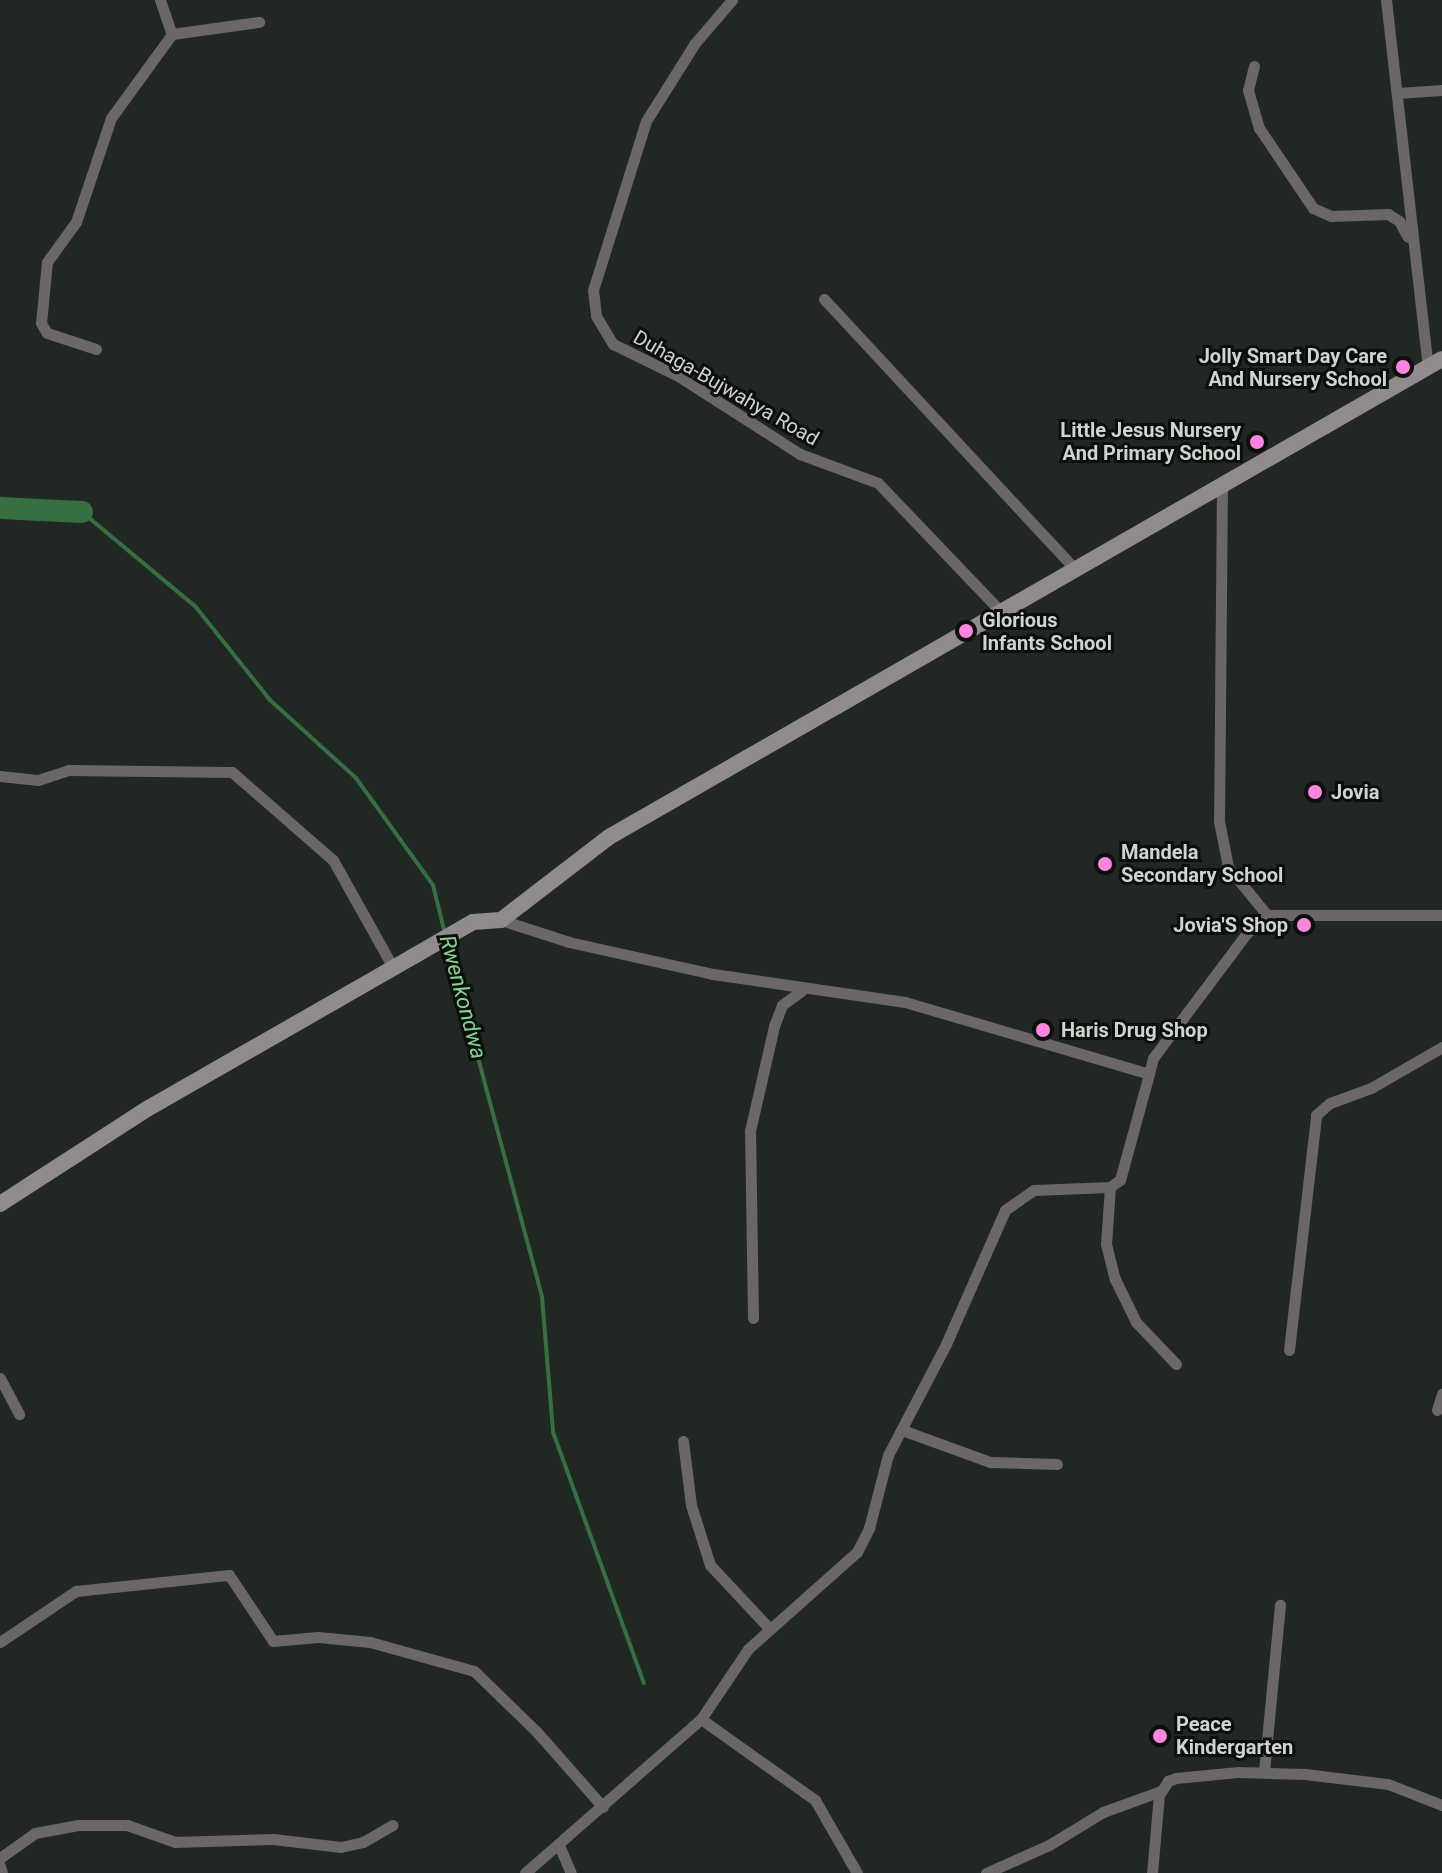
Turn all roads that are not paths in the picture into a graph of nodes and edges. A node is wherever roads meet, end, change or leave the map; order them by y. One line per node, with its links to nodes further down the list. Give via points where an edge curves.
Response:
1 (160, 0): 5 (street)
2 (732, 0): 15 (street, Duhaga-Bujwahya Road, via 695,43 646,121 593,290 596,316 613,344 680,377 800,454 878,483)
3 (1386, 0): 8 (street)
4 (259, 22): 5 (street)
5 (172, 34): 11 (street, via 119,104 76,222 47,262 43,329)
6 (1254, 66): 9 (street, via 1248,90 1259,128 1313,208 1331,216 1393,216)
7 (1442, 90): 8 (street)
8 (1398, 93): 9 (street)
9 (1412, 245): 12 (street)
10 (824, 299): 14 (street)
11 (96, 349)
12 (1435, 362): 13 (street)
13 (1222, 484): 14 (street); 17 (street, via 1221,835 1228,867)
14 (1076, 570): 15 (street)
15 (1003, 614): 19 (street, via 609,837)
16 (0, 776): 20 (street, via 38,780 68,770 232,772 333,860)
17 (1267, 915): 18 (street); 23 (street, via 1247,933 1153,1058)
18 (1442, 915)
19 (501, 920): 20 (street, via 473,922); 21 (street, via 569,942)
20 (394, 969): 25 (street, via 147,1109)
21 (801, 991): 23 (street, via 905,1002); 26 (street, via 782,1005 774,1026 750,1131)
22 (1442, 1047): 27 (street, via 1316,1115)
23 (1149, 1074): 24 (street, via 1123,1173)
24 (1110, 1187): 28 (street, via 1106,1244 1115,1279 1136,1322); 33 (street, via 1034,1190 1005,1210)
25 (0, 1204)
26 (753, 1318)
27 (1289, 1350)
28 (1176, 1364)
29 (0, 1378): 32 (street)
30 (1442, 1394): 31 (street)
31 (1437, 1410)
32 (19, 1414)
33 (902, 1430): 35 (street, via 990,1462); 37 (street, via 881,1474 864,1541)
34 (683, 1441): 37 (street, via 691,1505 710,1565)
35 (1057, 1464)
36 (1280, 1605): 40 (street)
37 (769, 1628): 39 (street)
38 (0, 1642): 43 (street, via 76,1591 229,1575 273,1641 318,1637 370,1642 474,1671 545,1739)
39 (701, 1719): 43 (street); 51 (street, via 815,1800)
40 (1264, 1771): 41 (street, via 1176,1778); 42 (street, via 1388,1784)
41 (1161, 1791): 52 (street, via 1103,1812 1049,1845); 53 (street)
42 (1442, 1805)
43 (603, 1807): 45 (street)
44 (393, 1825): 46 (street, via 363,1842 331,1847 273,1839 175,1842 127,1825 78,1825 35,1833)
45 (559, 1845): 49 (street); 50 (street)
46 (0, 1858)
47 (0, 1866): 48 (street)
48 (2, 1873)
49 (525, 1873)
50 (571, 1873)
51 (857, 1873)
52 (986, 1873)
53 (1152, 1873)

